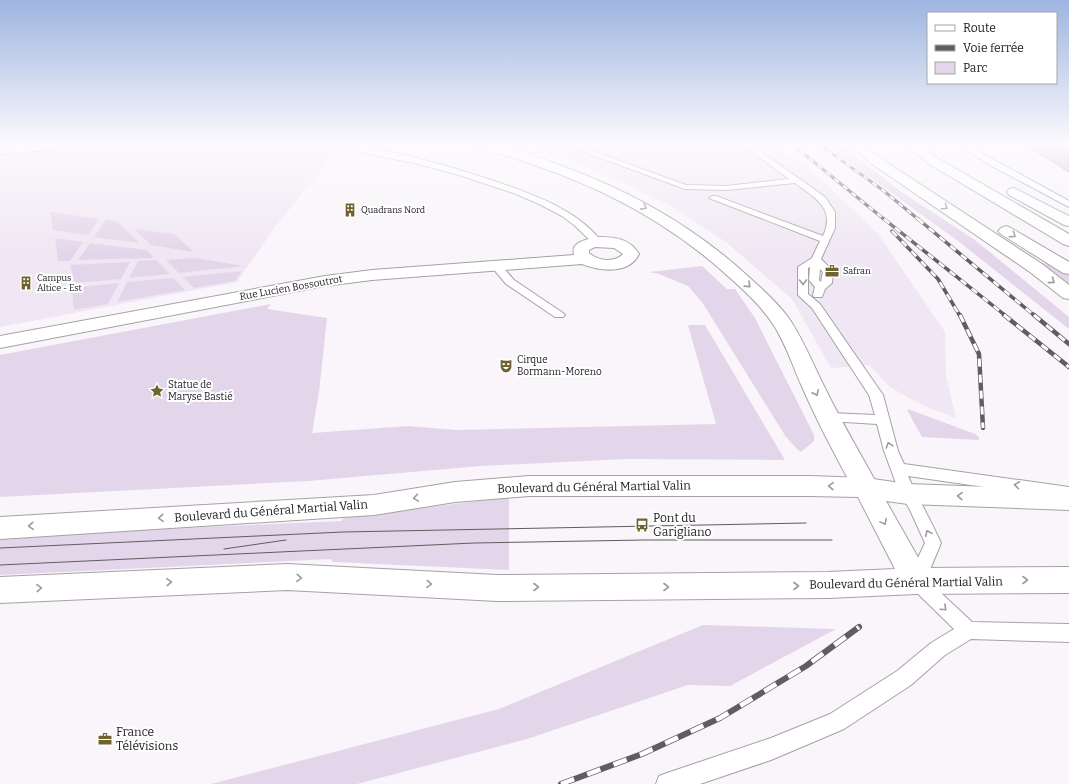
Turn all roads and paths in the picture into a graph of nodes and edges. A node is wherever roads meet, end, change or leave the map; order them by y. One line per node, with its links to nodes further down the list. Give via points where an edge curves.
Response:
1 (484, 181): 18 (lane, via 524,195 564,214)
2 (591, 181): 27 (main road, one-way to 27, via 663,217 739,276 769,306 783,325)
3 (667, 181): 4 (lane, via 685,187 709,189)
4 (796, 181): 16 (lane, via 822,199 830,212)
5 (906, 181): 23 (main road, one-way to 23, via 1036,268)
6 (930, 181): 12 (main road)
7 (967, 181): 17 (main road)
8 (1025, 181): 13 (lane)
9 (1001, 185): 14 (main road)
10 (722, 194): 16 (lane)
11 (713, 198): 16 (lane)
12 (956, 198)
13 (1069, 204)
14 (1069, 222)
15 (995, 223): 22 (main road, one-way to 22)
16 (828, 236): 20 (lane)
17 (1069, 241)
18 (597, 242): 19 (main road, via 581,248 580,252); 19 (main road, Rue Lucien Bossoutrot, via 624,246 631,254 618,264 609,265)
19 (585, 259): 21 (main road, Rue Lucien Bossoutrot)
20 (816, 260): 24 (lane, via 814,280 820,287); 24 (lane, one-way to 24, via 803,267 803,295)
21 (496, 266): 25 (lane, via 510,282); 26 (main road, Rue Lucien Bossoutrot, via 325,280)
22 (1069, 269)
23 (1069, 294)
24 (816, 306): 28 (lane, via 876,396)
25 (559, 315)
26 (0, 342)
27 (829, 417): 28 (lane); 30 (main road)
28 (882, 420): 29 (lane, one-way to 28)
29 (898, 469): 31 (lane, one-way to 29); 32 (lane)
30 (866, 488): 32 (main road, Boulevard du Général Martial Valin); 34 (main road, Boulevard du Général Martial Valin, one-way to 34, via 529,486 455,492 374,505); 36 (main road, one-way to 36)
31 (1069, 493)
32 (908, 494): 33 (main road, Boulevard du Général Martial Valin, one-way to 32); 36 (lane, one-way to 32, via 933,544)
33 (1069, 500)
34 (0, 528)
35 (1069, 580): 36 (main road, Boulevard du Général Martial Valin, one-way to 35)
36 (916, 581): 37 (main road, Boulevard du Général Martial Valin, one-way to 36, via 287,577 496,588 828,585); 38 (lane, one-way to 38)
37 (0, 590)
38 (968, 630): 39 (lane); 40 (lane, via 938,649 904,678 837,722 771,749)
39 (1069, 633)
40 (667, 784)

